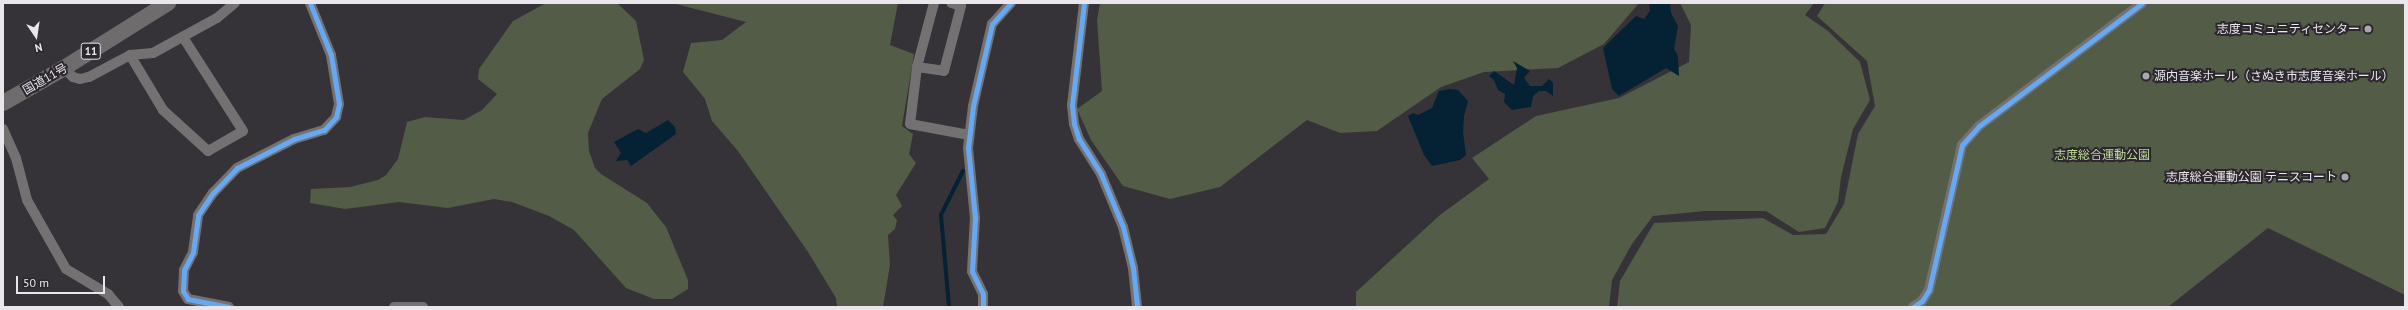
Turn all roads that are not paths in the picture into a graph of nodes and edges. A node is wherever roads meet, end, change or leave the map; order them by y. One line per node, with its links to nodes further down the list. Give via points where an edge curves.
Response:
1 (168, 3): 12 (highway, 国道11号 / 11)
2 (235, 3): 9 (street, via 217,18)
3 (310, 3): 16 (street, via 331,55 339,104 336,117 324,130 294,139 237,168 213,193 198,215 193,252 184,270 183,291)
4 (934, 3): 11 (street)
5 (951, 3): 11 (street, via 961,6 944,71)
6 (1010, 3): 15 (street, via 992,24 973,106)
7 (1084, 3): 22 (street, via 1072,105 1074,124 1079,138 1101,174 1122,227 1133,268)
8 (2142, 3): 23 (street, via 1978,126 1962,145 1929,290 1922,301)
9 (183, 37): 10 (street, via 153,53); 10 (street, via 243,130 208,151 163,110)
10 (130, 55): 12 (street, via 89,77 80,79 73,77)
11 (917, 67): 15 (street, via 910,124)
12 (64, 68): 13 (highway, 国道11号 / 11)
13 (3, 103)
14 (3, 129): 17 (street, via 16,158 27,200 66,269 108,294)
15 (970, 135): 21 (street, via 968,148 975,218 972,271 983,294)
16 (186, 303): 18 (street)
17 (119, 307)
18 (229, 307)
19 (394, 307): 20 (street)
20 (423, 307)
21 (984, 307)
22 (1137, 307)
23 (1913, 307)

